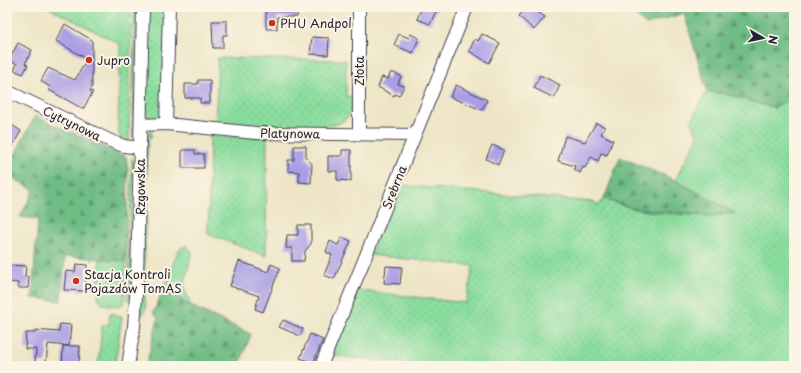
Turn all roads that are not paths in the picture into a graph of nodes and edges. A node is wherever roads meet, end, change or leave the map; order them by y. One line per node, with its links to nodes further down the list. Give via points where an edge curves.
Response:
1 (143, 7): 7 (street, Rzgowska)
2 (169, 7): 6 (street)
3 (359, 7): 8 (street, Złota)
4 (467, 7): 9 (street, Srebrna)
5 (7, 91): 10 (street, Cytrynowa, via 113,142)
6 (166, 124): 7 (street, Platynowa); 8 (street, Platynowa, via 256,132)
7 (141, 125): 10 (street, Rzgowska)
8 (359, 135): 9 (street, Platynowa)
9 (415, 135): 12 (street, Srebrna)
10 (140, 148): 11 (street, Rzgowska, via 137,280)
11 (128, 366)
12 (321, 366)

